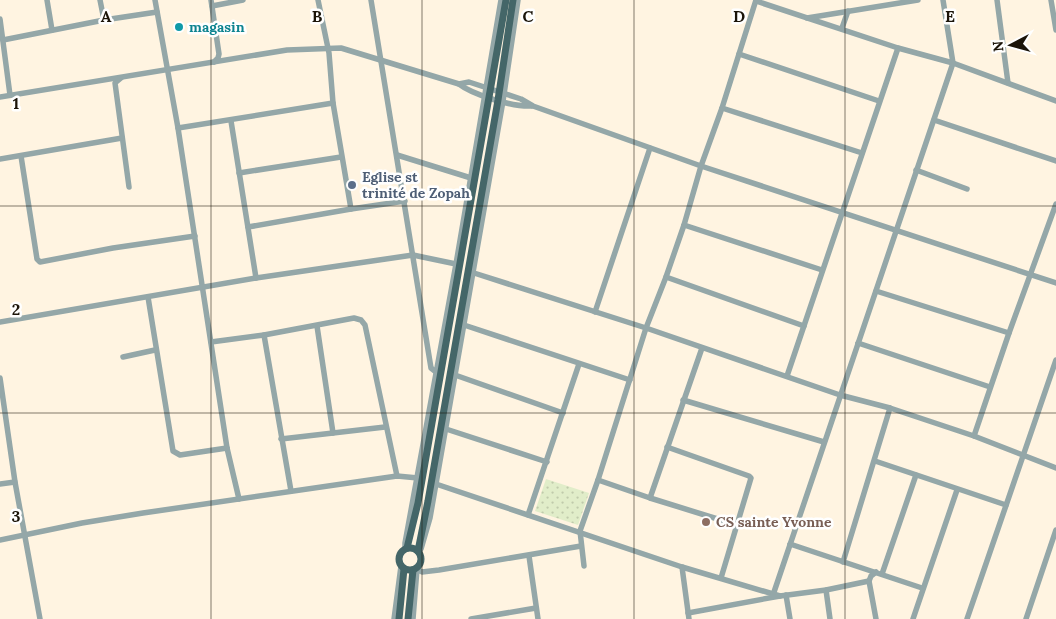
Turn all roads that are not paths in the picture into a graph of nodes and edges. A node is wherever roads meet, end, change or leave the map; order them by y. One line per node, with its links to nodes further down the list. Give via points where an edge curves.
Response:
1 (48, 0): 23 (street)
2 (100, 0): 21 (street)
3 (155, 0): 18 (street)
4 (243, 0): 16 (street)
5 (318, 0): 26 (street)
6 (371, 0): 29 (street)
7 (501, 0): 36 (street)
8 (506, 0): 36 (main road)
9 (513, 0): 37 (main road)
10 (518, 0): 37 (street)
11 (756, 0): 19 (street); 28 (street)
12 (918, 0): 17 (street)
13 (943, 0): 31 (street)
14 (997, 0): 34 (street)
15 (1051, 0): 24 (street)
16 (211, 3): 30 (street, via 219,54)
17 (848, 11): 19 (street); 22 (street)
18 (157, 12): 21 (street); 32 (street)
19 (805, 18): 22 (street)
20 (0, 19): 25 (street)
21 (104, 20): 23 (street)
22 (842, 28): 27 (street)
23 (52, 30): 25 (street)
24 (1056, 30)
25 (3, 40): 38 (street)
26 (328, 48): 29 (street, via 341,48); 30 (street, via 287,50); 44 (street)
27 (898, 48): 31 (street); 42 (street)
28 (739, 54): 42 (street); 46 (street)
29 (380, 60): 35 (street); 53 (street)
30 (214, 62): 32 (street)
31 (953, 63): 34 (street); 47 (street)
32 (166, 70): 33 (street); 49 (street)
33 (122, 77): 38 (street); 50 (street, via 115,83)
34 (1008, 83): 43 (street)
35 (459, 84): 36 (street, via 469,82); 39 (street)
36 (489, 88): 37 (street); 39 (main road)
37 (502, 92): 41 (main road); 45 (street)
38 (10, 95): 40 (street)
39 (487, 96): 41 (street); 61 (street); 140 (main road, via 418,503)
40 (0, 97)
41 (501, 100): 45 (street, via 519,106); 75 (street); 141 (main road)
42 (879, 101): 52 (street)
43 (1056, 101)
44 (333, 103): 48 (street); 55 (street)
45 (533, 106): 51 (street)
46 (722, 108): 52 (street); 58 (street)
47 (934, 120): 57 (street); 59 (street)
48 (231, 121): 49 (street); 60 (street)
49 (178, 128): 71 (street)
50 (122, 138): 54 (street); 62 (street)
51 (650, 148): 58 (street); 83 (street)
52 (862, 153): 67 (street)
53 (397, 155): 61 (street); 64 (street)
54 (21, 156): 56 (street); 71 (street, via 40,262)
55 (341, 157): 60 (street); 66 (street)
56 (0, 158)
57 (1056, 161)
58 (701, 166): 67 (street); 68 (street)
59 (916, 170): 63 (street); 70 (street)
60 (239, 173): 69 (street)
61 (471, 178): 73 (street)
62 (129, 187)
63 (967, 189)
64 (405, 201): 66 (street); 72 (street)
65 (1056, 204): 76 (street)
66 (351, 209): 69 (street)
67 (842, 213): 70 (street); 74 (street)
68 (684, 225): 74 (street); 77 (street)
69 (248, 227): 78 (street)
70 (896, 230): 76 (street); 81 (street)
71 (195, 236): 80 (street)
72 (413, 255): 73 (street); 78 (street); 98 (street, via 432,368)
73 (456, 264): 98 (street)
74 (822, 270): 87 (street)
75 (474, 273): 83 (street); 85 (street)
76 (1031, 274): 79 (street); 89 (street)
77 (666, 277): 87 (street); 88 (street)
78 (256, 278): 80 (street)
79 (1056, 283)
80 (202, 288): 82 (street); 91 (street)
81 (876, 291): 89 (street); 92 (street)
82 (148, 297): 84 (street); 94 (street)
83 (595, 312): 88 (street)
84 (0, 322)
85 (464, 325): 97 (street); 99 (street)
86 (316, 326): 90 (street); 108 (street, via 354,318 361,320 365,326); 110 (street)
87 (804, 326): 100 (street)
88 (646, 328): 93 (street); 102 (street)
89 (1009, 333): 103 (street)
90 (264, 335): 91 (street); 112 (street)
91 (211, 342): 115 (street)
92 (858, 343): 103 (street); 104 (street)
93 (702, 348): 100 (street); 105 (street)
94 (156, 350): 95 (street); 115 (street, via 173,451 180,455)
95 (123, 357)
96 (1056, 360): 116 (street)
97 (579, 364): 102 (street); 107 (street)
98 (436, 372): 122 (street)
99 (455, 375): 107 (street); 109 (street)
100 (787, 376): 104 (street)
101 (0, 378): 124 (street)
102 (630, 380): 123 (street)
103 (990, 387): 111 (street)
104 (840, 395): 106 (street); 113 (street)
105 (683, 400): 113 (street); 114 (street)
106 (890, 408): 111 (street); 117 (street)
107 (563, 414): 118 (street)
108 (385, 427): 110 (street); 121 (street)
109 (446, 430): 118 (street); 126 (street)
110 (333, 433): 112 (street)
111 (974, 436): 116 (street)
112 (281, 439): 128 (street)
113 (824, 442): 138 (street)
114 (667, 447): 129 (street); 133 (street, via 749,476 751,480)
115 (226, 448): 130 (street)
116 (1023, 455): 119 (street); 131 (street)
117 (875, 461): 120 (street); 143 (street)
118 (547, 462): 132 (street)
119 (1056, 468)
120 (916, 475): 127 (street); 148 (street)
121 (397, 476): 122 (street); 128 (street)
122 (418, 478): 140 (street)
123 (598, 480): 129 (street); 135 (street)
124 (15, 482): 125 (street); 136 (street)
125 (0, 484)
126 (436, 484): 132 (street); 141 (street)
127 (957, 490): 131 (street); 151 (street)
128 (291, 491): 130 (street)
129 (650, 498): 133 (street)
130 (239, 499): 136 (street, via 82,523)
131 (1006, 505): 168 (street)
132 (528, 515): 135 (street)
133 (737, 525): 149 (street)
134 (1056, 530): 169 (street)
135 (580, 531): 139 (street); 146 (street)
136 (26, 536): 137 (street); 157 (street)
137 (0, 540)
138 (790, 544): 143 (street); 153 (street)
139 (581, 546): 142 (street); 144 (street)
140 (406, 549): 141 (main road, via 414,548); 145 (main road, via 399,556)
141 (419, 552): 147 (main road, via 422,560)
142 (529, 556): 147 (street, via 439,570); 155 (street)
143 (843, 562): 148 (street)
144 (584, 566)
145 (402, 567): 147 (main road); 158 (street); 159 (main road)
146 (682, 567): 149 (street); 156 (street)
147 (415, 570): 160 (main road); 161 (street)
148 (879, 573): 150 (street, via 871,576); 151 (street)
149 (721, 578): 153 (street)
150 (870, 582): 152 (street); 166 (street)
151 (922, 588): 167 (street)
152 (826, 590): 154 (street); 165 (street)
153 (773, 594): 154 (street)
154 (783, 595): 156 (street); 164 (street)
155 (536, 608): 162 (street); 163 (street)
156 (689, 616)
157 (40, 619)
158 (394, 619)
159 (399, 619)
160 (408, 619)
161 (413, 619)
162 (471, 619)
163 (538, 619)
164 (790, 619)
165 (830, 619)
166 (876, 619)
167 (912, 619)
168 (967, 619)
169 (1026, 619)

